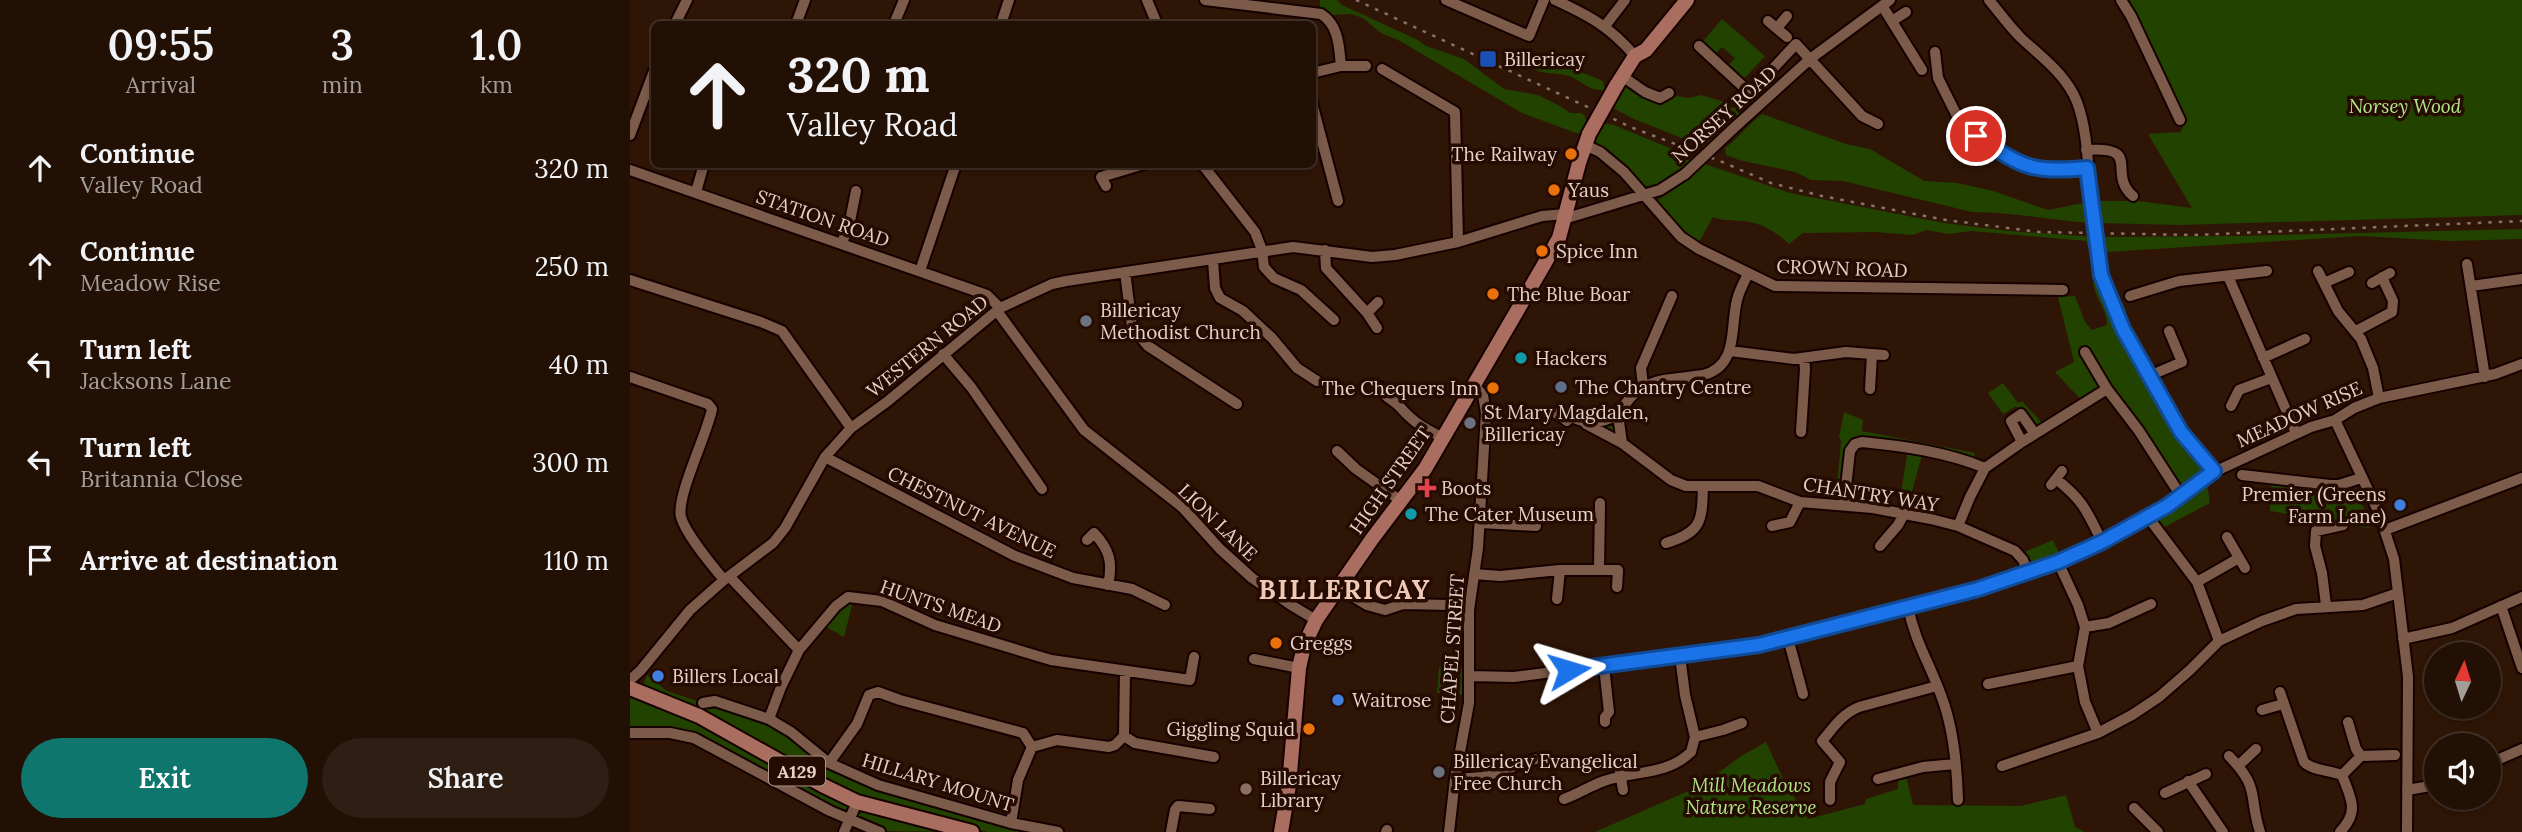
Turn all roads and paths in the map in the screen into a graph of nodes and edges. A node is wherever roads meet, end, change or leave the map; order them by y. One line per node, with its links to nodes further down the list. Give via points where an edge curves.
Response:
1 (687, 0): 18 (street)
2 (805, 0): 19 (street)
3 (904, 0): 20 (street)
4 (1009, 0): 21 (street)
5 (1147, 0): 22 (street)
6 (1205, 0): 32 (street, via 1321,14 1333,25)
7 (1544, 0): 13 (street, via 1529,36)
8 (1555, 0): 15 (street)
9 (1625, 0): 24 (street)
10 (1687, 0): 29 (main road, HIGH STREET, via 1646,50)
11 (1989, 0): 45 (street, via 2065,81 2082,119)
12 (2121, 0): 41 (street, via 2135,14)
13 (1450, 2)
14 (1886, 4): 23 (street); 30 (street, NORSEY ROAD)
15 (1578, 5): 24 (street)
16 (1906, 12): 23 (street)
17 (1787, 16): 25 (street, via 1772,24)
18 (676, 21)
19 (797, 21)
20 (895, 21)
21 (1002, 21)
22 (1156, 21)
23 (1892, 21): 35 (street)
24 (1605, 26): 29 (street)
25 (1792, 41): 30 (street); 31 (street, via 1750,93)
26 (1699, 46): 31 (street)
27 (1935, 52): 50 (street, via 1938,78 1962,127 2022,165)
28 (1726, 54): 31 (street)
29 (1635, 56): 38 (main road, HIGH STREET)
30 (1810, 59): 42 (street, via 1862,116); 57 (street, NORSEY ROAD, bridge, via 1685,174)
31 (1718, 63)
32 (1341, 66): 33 (street); 36 (street)
33 (1366, 66)
34 (1382, 69): 61 (street, via 1455,112)
35 (1922, 70)
36 (1316, 73)
37 (651, 79): 43 (street)
38 (1619, 81): 39 (street, via 1660,98); 44 (main road, HIGH STREET, bridge)
39 (1669, 93)
40 (1316, 118): 59 (street)
41 (2180, 120)
42 (1878, 124)
43 (630, 135)
44 (1587, 140): 57 (street, CROWN ROAD); 60 (main road, HIGH STREET)
45 (2085, 150): 50 (street); 52 (street, via 2113,150 2120,157)
46 (703, 168): 56 (street)
47 (955, 168): 67 (street)
48 (1139, 168): 54 (street)
49 (1205, 168): 63 (street, via 1255,232)
50 (2087, 168): 96 (street, bridge, via 2101,275)
51 (630, 170): 56 (street, STATION ROAD)
52 (2121, 170): 53 (street); 58 (street, via 2126,191)
53 (2108, 171)
54 (1102, 178)
55 (856, 191): 62 (street)
56 (695, 192): 62 (street, STATION ROAD)
57 (1645, 195): 60 (street, NORSEY ROAD); 72 (street, CROWN ROAD, via 1681,237)
58 (2133, 196)
59 (1338, 201)
60 (1564, 216): 61 (street, WESTERN ROAD, via 1527,219); 101 (main road, HIGH STREET, via 1559,238)
61 (1458, 242): 64 (street, WESTERN ROAD, via 1372,257)
62 (842, 243): 67 (street, STATION ROAD)
63 (1262, 250): 64 (street, WESTERN ROAD); 65 (street, WESTERN ROAD); 85 (street, via 1269,273 1301,290)
64 (1325, 250): 84 (street, via 1326,268)
65 (1213, 260): 70 (street, WESTERN ROAD); 100 (street, via 1220,298 1243,311 1272,338 1295,371)
66 (2467, 264): 78 (street)
67 (920, 271): 83 (street, STATION ROAD, via 987,295)
68 (2267, 271): 73 (street)
69 (2318, 271): 77 (street)
70 (1125, 272): 83 (street, WESTERN ROAD, via 1052,285); 107 (street, via 1132,327 1139,338)
71 (2349, 272): 77 (street)
72 (1748, 274): 79 (street, CROWN ROAD, via 1780,287); 90 (street, via 1737,297)
73 (2228, 276): 81 (street, via 2179,281); 94 (street)
74 (2382, 278): 88 (street, via 2393,301 2392,312)
75 (2522, 278): 78 (street)
76 (630, 280): 113 (street, via 782,331)
77 (2324, 282): 88 (street, via 2338,311)
78 (2471, 286): 99 (street)
79 (2063, 290)
80 (1672, 296): 102 (street, via 1641,368)
81 (2130, 296)
82 (1378, 302): 84 (street)
83 (999, 310): 92 (street, WESTERN ROAD); 169 (street, LION LANE, via 1084,430 1181,507 1252,578)
84 (1367, 313): 86 (street)
85 (1328, 316)
86 (1377, 328)
87 (2169, 331): 96 (street, via 2183,366)
88 (2356, 331): 106 (street, via 2373,368)
89 (2305, 339): 94 (street)
90 (1730, 351): 93 (street); 102 (street, via 1713,373)
91 (2085, 352): 105 (street)
92 (943, 354): 113 (street, WESTERN ROAD); 129 (street)
93 (1804, 358): 104 (street, via 1846,352 1878,355); 114 (street)
94 (2263, 358): 98 (street)
95 (2522, 364): 99 (street, MEADOW RISE)
96 (2149, 376): 123 (street, via 2181,432)
97 (630, 377): 155 (street, via 712,409 683,497 681,518 701,550)
98 (2271, 377): 108 (street, via 2239,390); 115 (street)
99 (2485, 377): 106 (street, MEADOW RISE)
100 (1317, 381)
101 (1475, 386): 117 (main road, HIGH STREET); 138 (street, CHAPEL STREET, via 1483,395 1486,412)
102 (1643, 386): 110 (street)
103 (1380, 387): 117 (street, via 1412,421)
104 (1870, 389)
105 (2107, 389): 116 (street); 130 (street)
106 (2379, 398): 111 (street, MEADOW RISE)
107 (1237, 404)
108 (2231, 405)
109 (1554, 412): 112 (street, CHANTRY WAY, via 1567,421 1570,416)
110 (1618, 415): 112 (street); 119 (street)
111 (2335, 420): 115 (street, MEADOW RISE); 126 (street)
112 (1586, 424): 119 (street, CHANTRY WAY)
113 (851, 428): 121 (street, WESTERN ROAD)
114 (1801, 432)
115 (2296, 433): 123 (street, MEADOW RISE)
116 (2035, 434): 118 (street); 118 (street, via 2021,414 2017,416 2011,421)
117 (1443, 438): 131 (main road, HIGH STREET)
118 (2022, 442): 122 (street)
119 (1622, 443): 128 (street, CHANTRY WAY, via 1671,480)
120 (1337, 451): 131 (street)
121 (825, 457): 155 (street, WESTERN ROAD, via 773,543); 157 (street, CHESTNUT AVENUE, via 1015,556 1060,574)
122 (1985, 468): 134 (street, via 1923,451 1862,442 1850,451); 142 (street)
123 (2214, 471): 130 (street, MEADOW RISE)
124 (2242, 475): 126 (street, via 2330,485)
125 (2056, 478): 147 (street, via 2084,504)
126 (2361, 478): 143 (street)
127 (2522, 478): 143 (street)
128 (1703, 486): 132 (street, CHANTRY WAY, via 1758,486); 148 (street, via 1696,529)
129 (1042, 489)
130 (2181, 496): 136 (street, MEADOW RISE)
131 (1401, 501): 158 (main road, HIGH STREET)
132 (1800, 502): 134 (street, CHANTRY WAY); 141 (street, via 1790,522)
133 (1600, 503): 151 (street)
134 (1843, 505): 135 (street, CHANTRY WAY)
135 (1904, 514): 142 (street, CHANTRY WAY); 149 (street)
136 (2148, 517): 147 (street, MEADOW RISE); 156 (street)
137 (2314, 518): 144 (street)
138 (1480, 523): 140 (street); 154 (street, CHAPEL STREET)
139 (2343, 525): 144 (street)
140 (1536, 526)
141 (1772, 526)
142 (1958, 526): 153 (street, CHANTRY WAY, via 2015,551)
143 (2385, 530): 160 (street)
144 (2316, 531): 165 (street)
145 (1089, 533): 157 (street, via 1104,544 1110,556)
146 (2227, 537): 156 (street, via 2242,563)
147 (2102, 542): 150 (street, MEADOW RISE)
148 (1667, 543)
149 (1880, 546)
150 (2058, 562): 153 (street, MEADOW RISE); 170 (street)
151 (1599, 569): 152 (street); 159 (street, via 1618,570)
152 (1560, 570): 154 (street, via 1514,576); 162 (street)
153 (2028, 573): 167 (street, MEADOW RISE)
154 (1474, 574): 168 (street, CHAPEL STREET)
155 (727, 578): 174 (street); 184 (street, WESTERN ROAD, via 690,610)
156 (2197, 582): 173 (street)
157 (1108, 585): 164 (street, CHESTNUT AVENUE, via 1132,589)
158 (1337, 587): 168 (street, via 1367,605 1382,608 1439,604); 169 (main road, HIGH STREET)
159 (1617, 587)
160 (2398, 593): 165 (street, via 2363,606); 172 (street)
161 (2522, 597): 166 (street)
162 (1557, 599)
163 (2151, 604): 170 (street, via 2109,623)
164 (1165, 606)
165 (2326, 606): 173 (street, via 2296,609)
166 (2501, 606): 172 (street, via 2452,628); 181 (street)
167 (1908, 607): 171 (street, MEADOW RISE); 187 (street, via 1915,637)
168 (1469, 610): 183 (street, CHAPEL STREET)
169 (1316, 620): 180 (main road, HIGH STREET)
170 (2085, 627): 179 (street)
171 (1788, 638): 175 (street, MEADOW RISE); 191 (street)
172 (2403, 639): 225 (street, via 2409,702)
173 (2219, 641): 200 (street, via 2159,697)
174 (799, 650): 182 (street, HUNTS MEAD, via 845,598 854,597 881,601 935,625 1051,660); 195 (street, HUNTS MEAD)
175 (1680, 656): 178 (street, MEADOW RISE); 202 (street)
176 (1194, 657): 185 (street)
177 (1254, 659): 180 (street)
178 (1604, 666): 183 (street, MEADOW RISE, via 1514,677); 196 (street, via 1609,712)
179 (2078, 666): 186 (street); 200 (street, via 2085,702)
180 (1299, 668): 243 (main road, HIGH STREET)
181 (2522, 668)
182 (1125, 672): 185 (street, HUNTS MEAD); 201 (street)
183 (1470, 676): 220 (street, CHAPEL STREET)
184 (630, 680)
185 (1190, 680): 190 (street)
186 (1988, 684)
187 (1937, 686): 213 (street); 229 (street, via 1859,707 1839,719 1822,741 1840,762 1830,782)
188 (630, 688): 231 (main road, A129, via 699,716)
189 (2280, 692): 193 (street)
190 (1188, 694)
191 (1803, 694)
192 (703, 703): 195 (street, HILLARY MOUNT, via 715,701)
193 (2283, 704): 194 (street); 218 (street, via 2304,762)
194 (2262, 710)
195 (769, 719): 212 (street, HILLARY MOUNT)
196 (1605, 722)
197 (2348, 722): 208 (street)
198 (1742, 723): 202 (street)
199 (630, 733): 235 (street, via 694,738)
200 (2098, 733): 215 (street)
201 (1124, 736): 203 (street, via 1109,747 1057,740); 209 (street, via 1135,743)
202 (1695, 737): 219 (street, via 1691,752 1675,763)
203 (1032, 747): 212 (street, via 1023,733 878,692 869,695 857,724); 236 (street, via 1018,780)
204 (2256, 749): 216 (street)
205 (2522, 749): 210 (street)
206 (2395, 755): 208 (street)
207 (2229, 756): 216 (street)
208 (2361, 756): 218 (street)
209 (1214, 757)
210 (2501, 758)
211 (1536, 759): 220 (street, via 1483,777)
212 (829, 763): 226 (street, HILLARY MOUNT)
213 (1955, 764): 223 (street, via 1923,766 1884,778); 230 (street)
214 (1619, 765): 219 (street)
215 (2002, 766)
216 (2238, 766): 237 (street, via 2251,785)
217 (2206, 774): 221 (street)
218 (2342, 775): 247 (street, via 2353,807 2352,817)
219 (1621, 778): 224 (street); 228 (street, via 1605,780)
220 (1455, 779): 244 (street, CHAPEL STREET)
221 (2188, 781): 227 (street); 246 (street)
222 (2424, 787): 225 (street)
223 (1892, 788)
224 (1623, 790)
225 (2407, 790): 248 (street)
226 (898, 792): 234 (street); 236 (street, HILLARY MOUNT)
227 (2165, 793)
228 (1564, 799)
229 (1830, 800)
230 (1958, 800)
231 (857, 802): 234 (main road, A129); 235 (street)
232 (2134, 807): 245 (street)
233 (1210, 809): 242 (street, via 1180,806)
234 (892, 813): 240 (main road, A129)
235 (849, 820): 238 (street); 239 (street)
236 (1011, 823): 241 (street, HILLARY MOUNT)
237 (2256, 831)
238 (844, 832)
239 (880, 832)
240 (972, 832)
241 (1058, 832)
242 (1171, 832)
243 (1281, 832)
244 (1449, 832)
245 (2158, 832)
246 (2224, 832)
247 (2340, 832)
248 (2407, 832)

